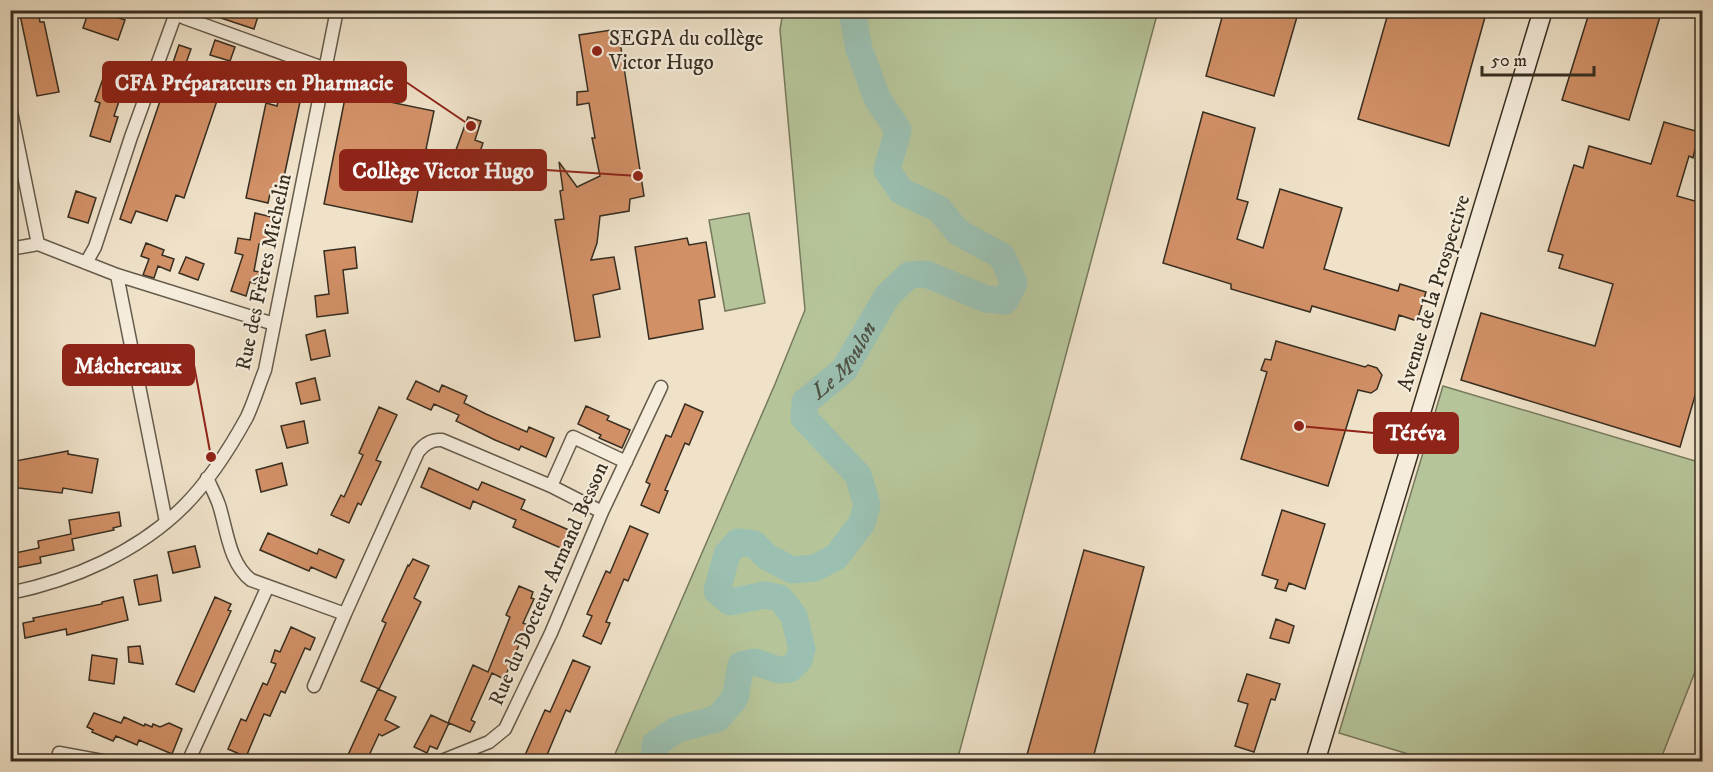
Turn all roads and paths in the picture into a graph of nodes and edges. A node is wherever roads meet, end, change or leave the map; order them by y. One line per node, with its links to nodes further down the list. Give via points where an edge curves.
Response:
1 (337, 10): 4 (street, Rue des Frères Michelin)
2 (1544, 10): 25 (main road, Avenue de la Prospective)
3 (173, 12): 4 (street); 8 (street, via 95,247)
4 (326, 69): 10 (street, Rue des Frères Michelin)
5 (10, 106): 6 (street)
6 (38, 244): 7 (street); 8 (street)
7 (10, 249)
8 (86, 263): 9 (street)
9 (117, 275): 10 (street); 16 (street)
10 (274, 324): 13 (street, Rue des Frères Michelin, via 265,370 248,415)
11 (661, 387): 12 (street, Rue du Docteur Armand Besson)
12 (626, 462): 14 (street, via 573,436); 15 (street, Rue du Docteur Armand Besson)
13 (207, 478): 16 (street, Rue des Frères Michelin); 17 (street, via 240,569)
14 (551, 486): 15 (street); 19 (street, via 442,440 423,445)
15 (602, 512): 24 (street, Rue du Docteur Armand Besson, via 505,729 489,742)
16 (166, 522): 18 (street, Rue des Frères Michelin, via 85,570)
17 (268, 586): 19 (street); 23 (street)
18 (10, 593)
19 (345, 614): 20 (street)
20 (314, 686)
21 (59, 753): 22 (street)
22 (108, 762)
23 (188, 762)
24 (439, 762)
25 (1315, 762)

